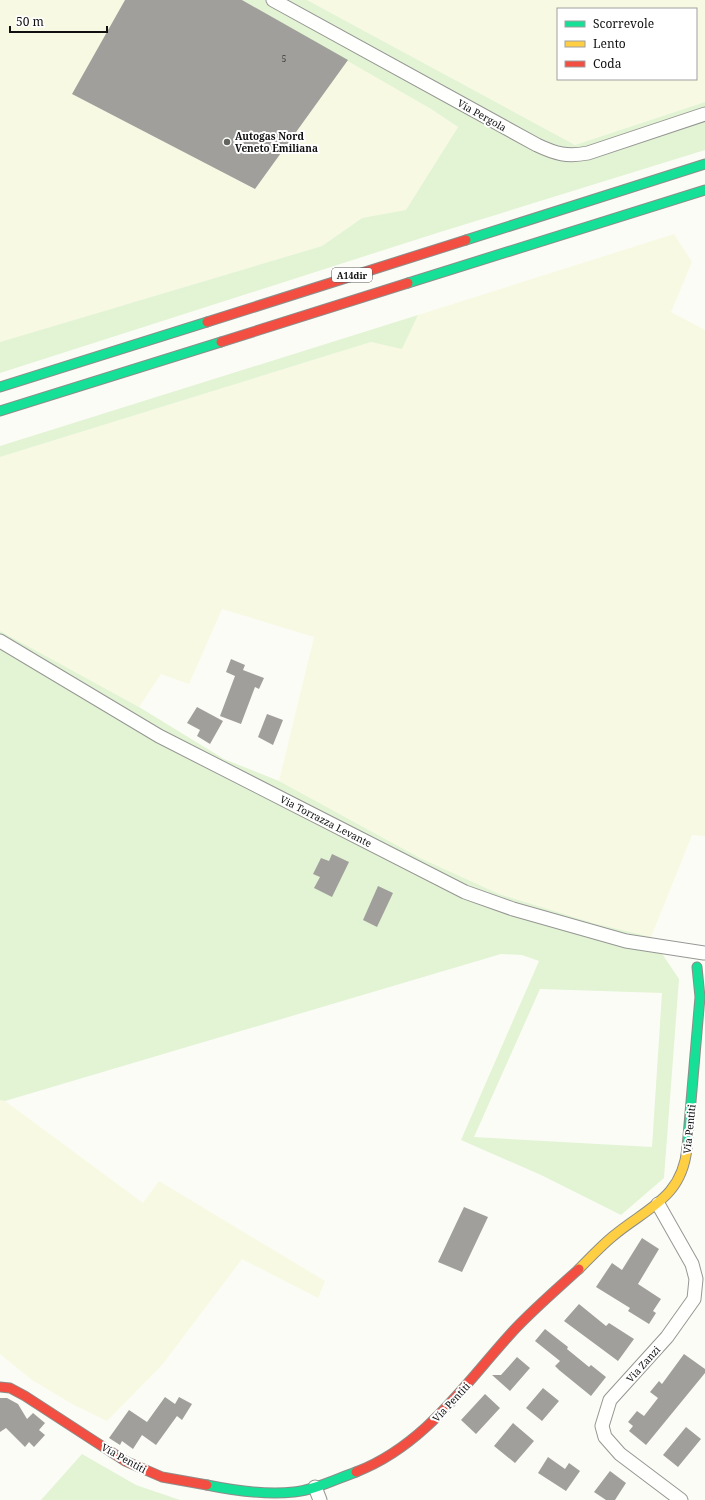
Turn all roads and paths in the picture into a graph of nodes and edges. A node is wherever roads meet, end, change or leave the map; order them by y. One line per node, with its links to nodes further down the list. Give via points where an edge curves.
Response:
1 (273, 0): 2 (street, Via Pergola, via 553,153 572,156 588,153)
2 (705, 114)
3 (705, 164): 5 (main road, A14dir)
4 (705, 190): 6 (main road, A14dir)
5 (0, 387)
6 (0, 411)
7 (0, 641): 8 (street, Via Torrazza Levante, via 159,736 465,892 619,940)
8 (674, 949): 9 (street, Via Torrazza Levante); 10 (street, Via Torrazza Levante)
9 (704, 953): 10 (street, via 698,955)
10 (699, 968): 12 (main road, Via Pentiti)
11 (705, 981): 12 (street, Via Pentiti)
12 (700, 997): 13 (main road, Via Pentiti, via 686,1158 671,1192)
13 (658, 1204): 15 (main road, Via Pentiti, via 612,1237 515,1329 452,1402 420,1434 363,1469); 17 (street, Via Zanzi, via 692,1264 696,1279 694,1299 667,1337 610,1400 602,1426 605,1437 620,1454)
14 (0, 1387): 15 (main road, Via Pentiti, via 20,1393 125,1461 162,1477 244,1492 294,1492)
15 (315, 1487): 16 (street)
16 (320, 1500)
17 (681, 1500)

